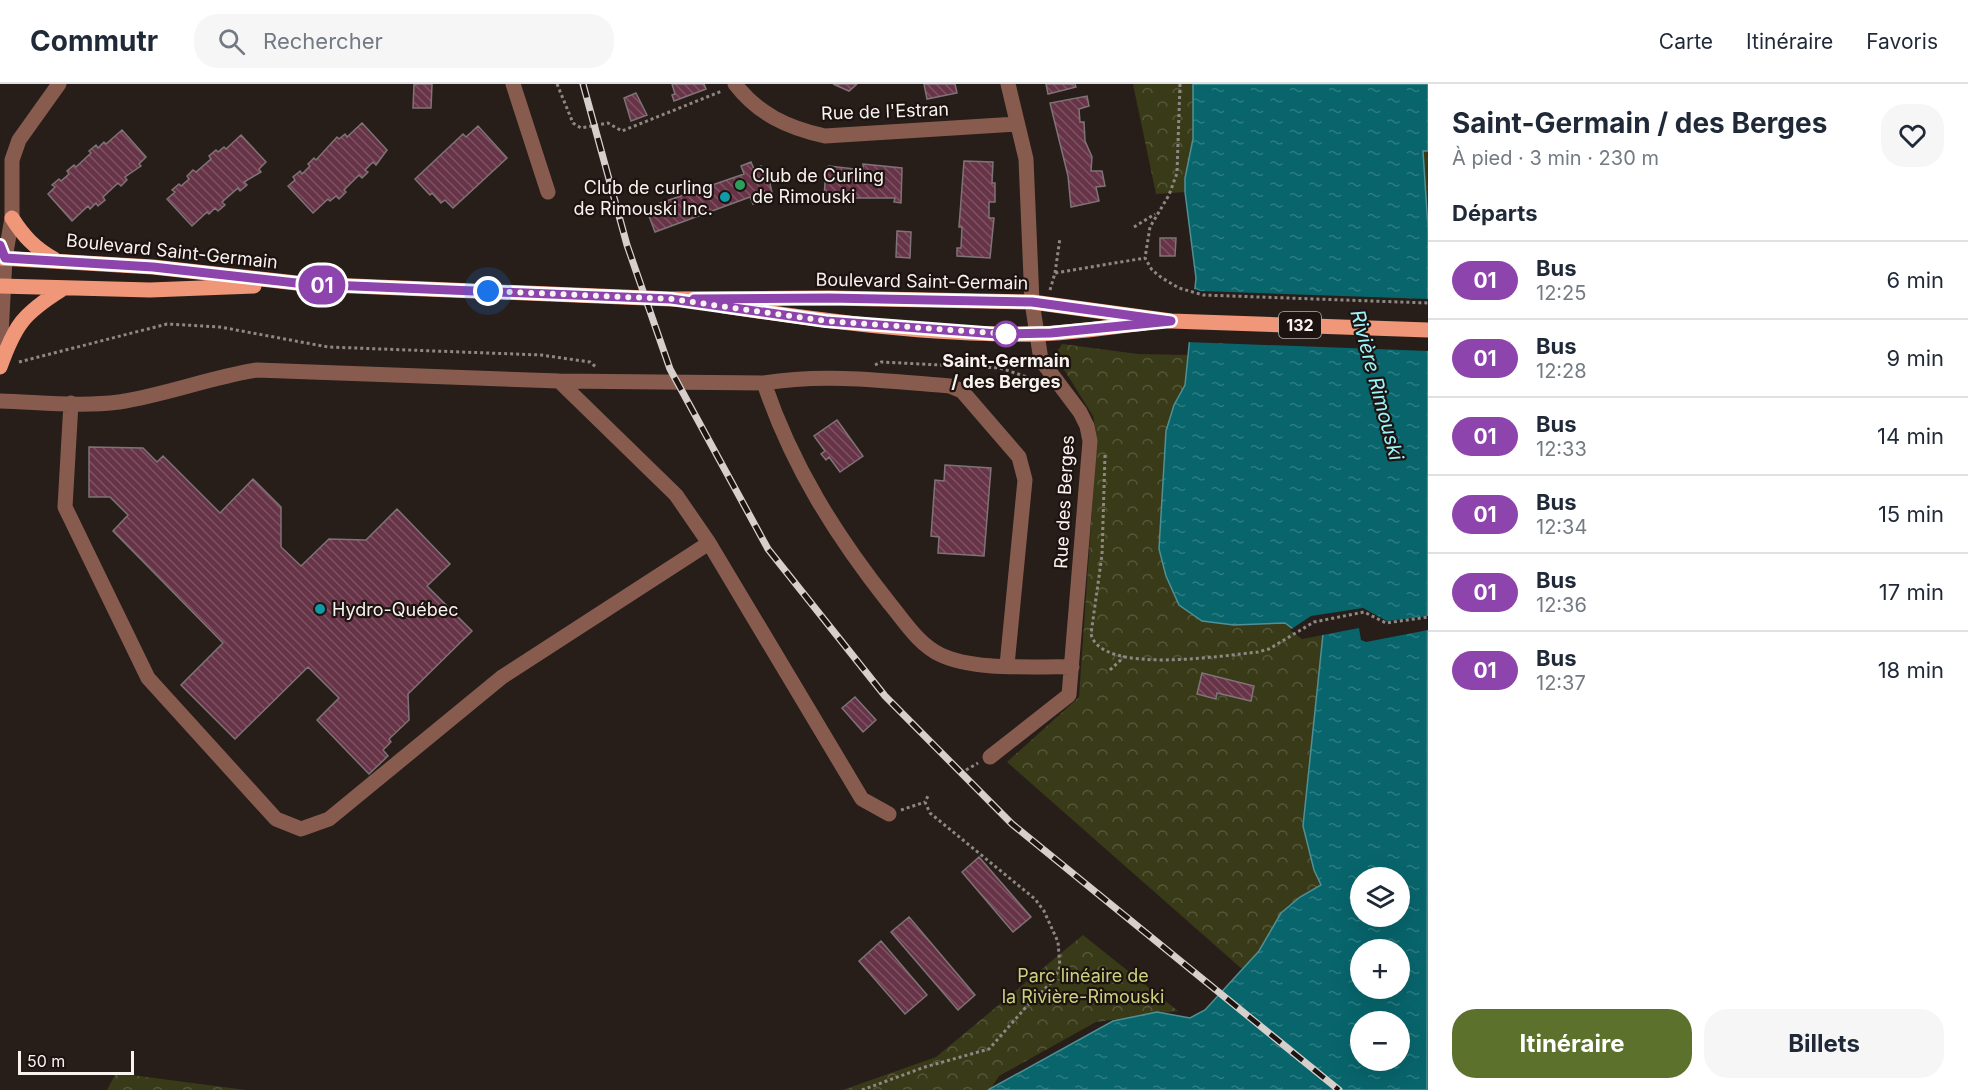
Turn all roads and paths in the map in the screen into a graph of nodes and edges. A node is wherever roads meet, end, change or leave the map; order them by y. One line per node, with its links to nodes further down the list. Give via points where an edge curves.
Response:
1 (59, 84): 10 (street, via 19,140 12,160)
2 (513, 84): 8 (street)
3 (557, 84): 6 (path, via 573,123 581,128 608,123 622,131)
4 (1008, 84): 7 (street, Rue des Berges)
5 (1180, 84): 9 (path, via 1177,173 1169,195)
6 (735, 85): 7 (street, Rue de l'Estran, via 777,122 825,136)
7 (1017, 124): 22 (street, Rue des Berges, via 1026,159)
8 (548, 192)
9 (1155, 214): 11 (path); 14 (path)
10 (12, 218): 13 (street); 15 (main road, via 26,239)
11 (1134, 227)
12 (1060, 238): 16 (path)
13 (2, 254): 15 (main road, Boulevard Saint-Germain / 132); 18 (street)
14 (1145, 258): 16 (path); 23 (path, via 1152,270 1179,288 1203,295)
15 (54, 259): 17 (main road, Boulevard Saint-Germain / 132)
16 (1055, 273): 20 (path)
17 (305, 284): 19 (main road, Boulevard Saint-Germain / 132); 21 (main road, Boulevard Saint-Germain / 132)
18 (2, 287): 19 (main road, Boulevard Saint-Germain / 132); 27 (street)
19 (61, 290): 29 (main road, via 37,305 19,323)
20 (1050, 290)
21 (671, 299): 22 (main road, Boulevard Saint-Germain / 132); 26 (main road, Boulevard Saint-Germain / 132, via 826,321)
22 (1032, 302): 24 (main road, Boulevard Saint-Germain / 132); 26 (street, Rue des Berges)
23 (1428, 303)
24 (1171, 321): 25 (main road, Boulevard Saint-Germain / 132); 26 (main road, Boulevard Saint-Germain / 132)
25 (1428, 330)
26 (1036, 334): 42 (street, Rue des Berges, via 1041,360 1080,412 1089,441)
27 (0, 355)
28 (16, 363): 33 (path, via 167,324 220,327 328,347 541,355 590,362 596,366)
29 (0, 367)
30 (866, 380): 31 (path, via 872,366 881,362 1000,368); 34 (street, via 788,379); 41 (street, via 950,386 962,391 1019,457 1025,480)
31 (1038, 380)
32 (559, 381): 33 (street); 36 (street, via 257,370 122,401); 38 (street, via 676,495)
33 (598, 381): 34 (street)
34 (764, 383): 41 (street, via 803,478 850,554 921,642 962,663)
35 (0, 401): 36 (street)
36 (71, 403): 38 (street, via 65,507 148,678 276,819 301,829 329,819 502,677)
37 (1106, 453): 40 (path, via 1102,555 1091,634 1093,642 1104,652)
38 (709, 543): 47 (street, via 862,799)
39 (1428, 617): 40 (path, via 1386,623 1364,612 1314,622 1258,652 1168,661)
40 (1125, 656): 43 (path)
41 (1007, 665): 42 (street)
42 (1072, 667): 44 (street, Rue des Berges, via 1069,695)
43 (1110, 670)
44 (990, 757)
45 (929, 794): 46 (path)
46 (925, 802): 47 (path); 48 (path, via 930,813 1035,899 1058,942 1060,967 1053,981 989,1049)
47 (889, 814)
48 (862, 1090)

